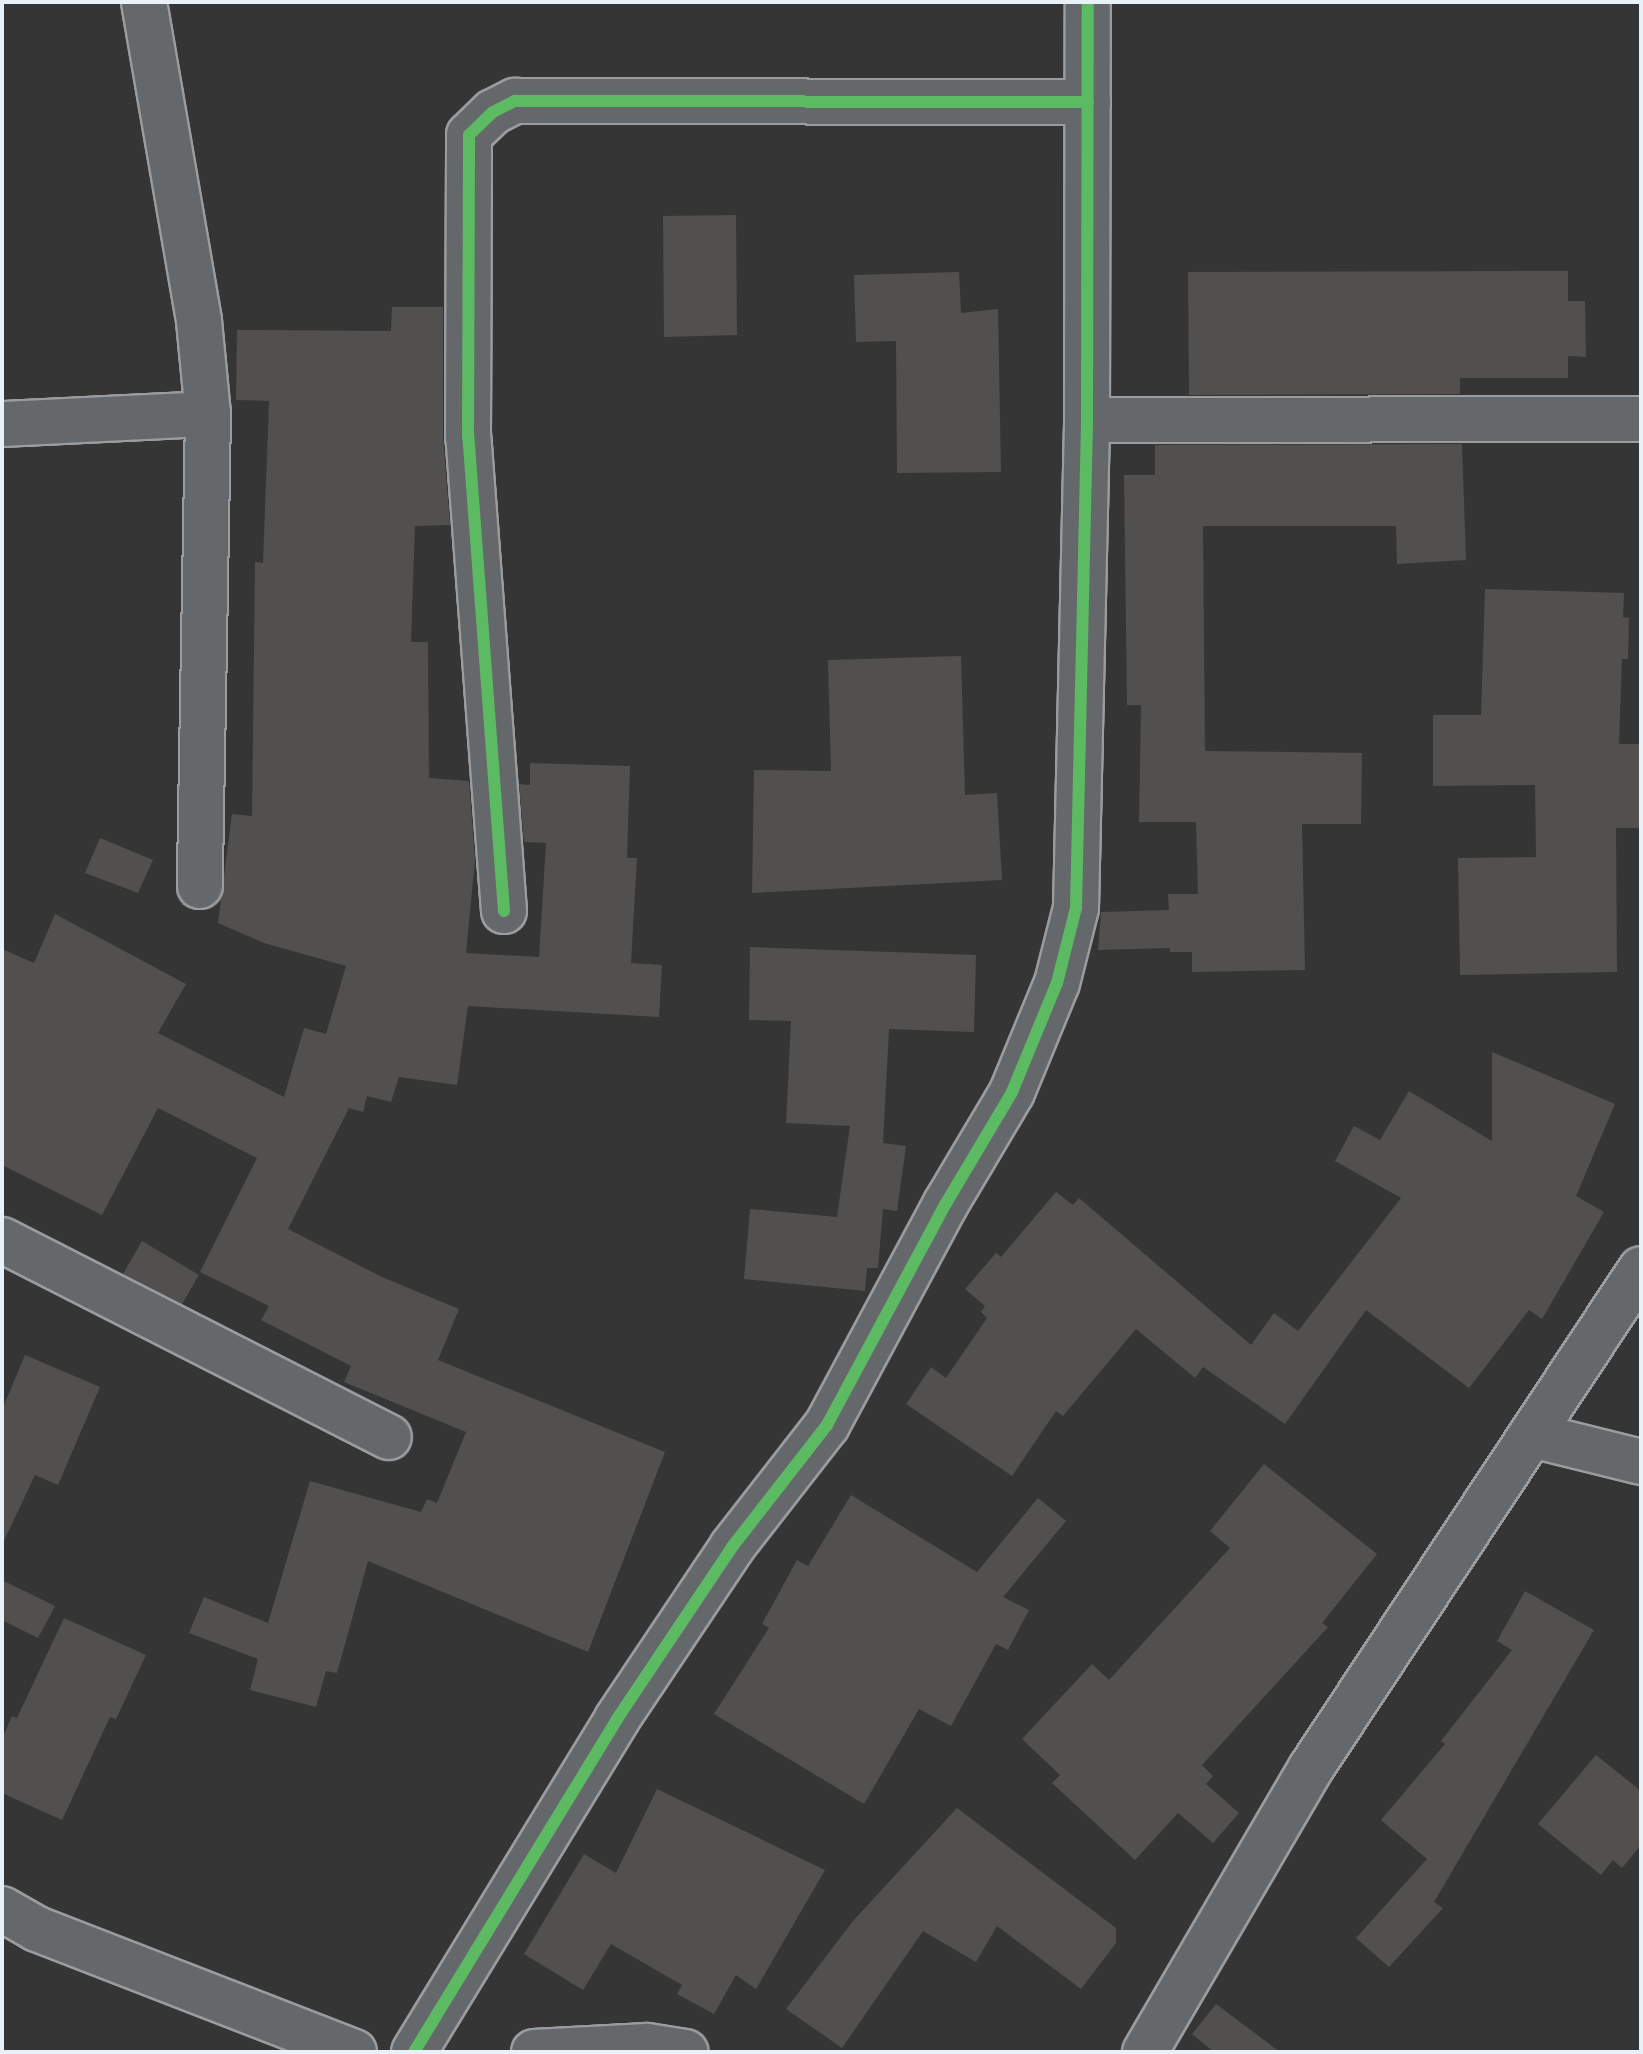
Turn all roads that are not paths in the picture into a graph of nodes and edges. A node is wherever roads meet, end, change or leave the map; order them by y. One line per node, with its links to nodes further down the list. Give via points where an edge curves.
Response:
1 (144, 2): 4 (street, via 199,321)
2 (1088, 2): 3 (street)
3 (1088, 102): 6 (street); 9 (street, via 515,101 493,112 469,135 468,437)
4 (208, 414): 7 (street); 8 (street)
5 (1641, 419): 6 (street)
6 (1087, 420): 17 (street, via 1076,908 1057,983 1012,1092 827,1425 732,1547 626,1706)
7 (2, 424)
8 (200, 886)
9 (504, 911)
10 (2, 1240): 13 (street)
11 (1641, 1269): 12 (street)
12 (1532, 1435): 14 (street); 20 (street, via 1311,1768)
13 (389, 1437)
14 (1641, 1462)
15 (2, 1909): 16 (street, via 37,1929)
16 (354, 2052)
17 (414, 2052)
18 (534, 2052): 19 (street, via 647,2046)
19 (686, 2052)
20 (1145, 2052)

